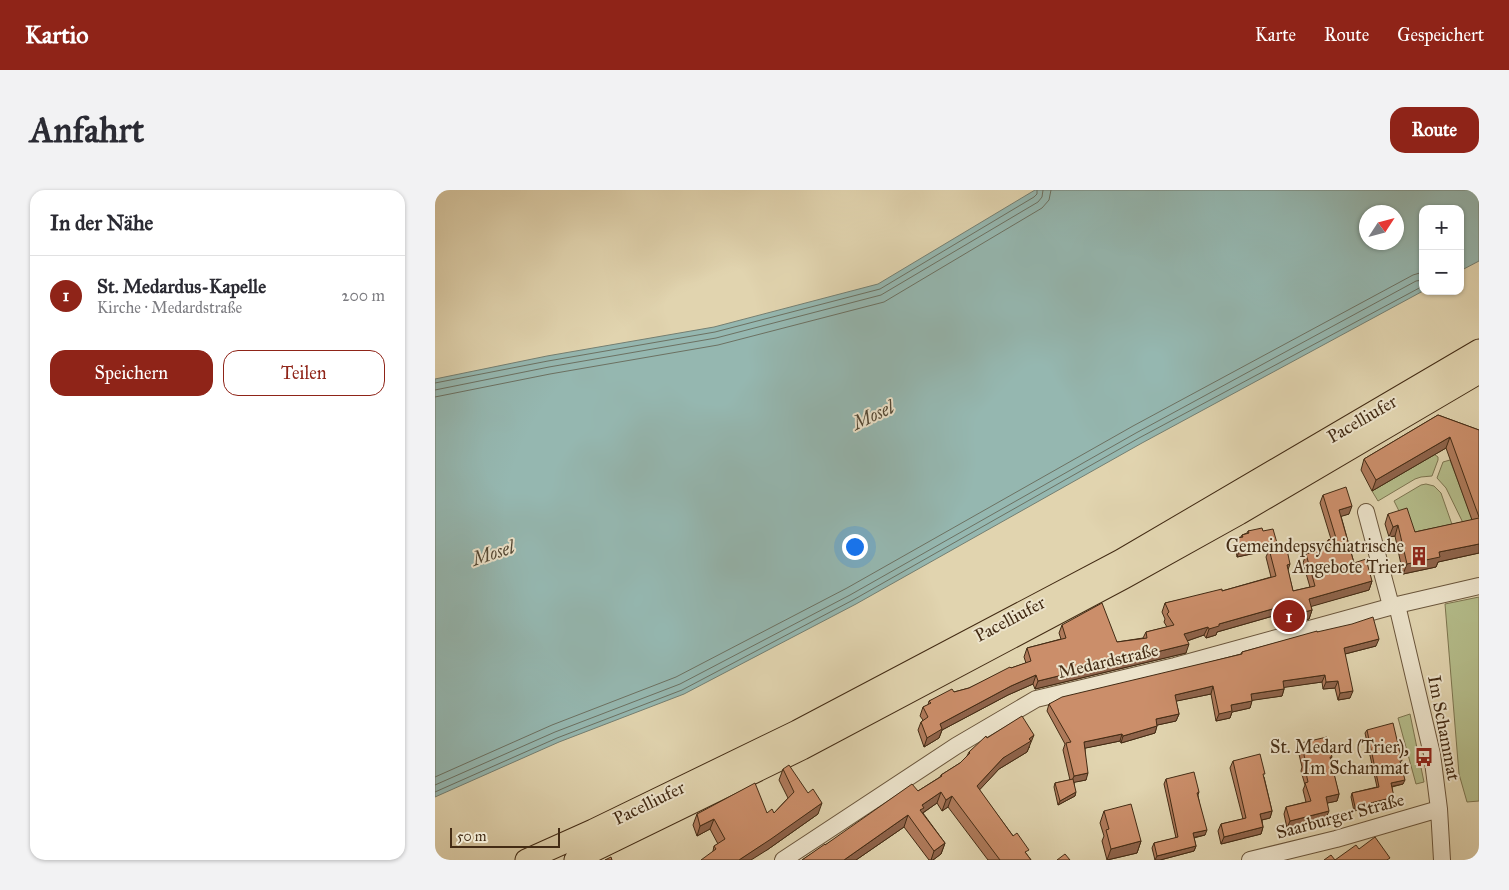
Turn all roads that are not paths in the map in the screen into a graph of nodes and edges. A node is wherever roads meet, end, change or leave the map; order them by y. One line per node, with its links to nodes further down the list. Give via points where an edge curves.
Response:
1 (1479, 350): 7 (main road, Pacelliufer, via 1113,565 797,731)
2 (1479, 373): 8 (main road, Pacelliufer, via 1124,578 802,749)
3 (1366, 512): 5 (street, Im Schammat)
4 (1479, 586): 5 (street, Medardstraße)
5 (1394, 605): 6 (street, Im Schammat, via 1432,754); 9 (street, Medardstraße, via 1175,666 1036,699 956,746)
6 (1439, 809): 10 (street, Saarburger Straße); 11 (street, Im Schammat)
7 (526, 860)
8 (575, 860)
9 (783, 860)
10 (1250, 860)
11 (1442, 860)

